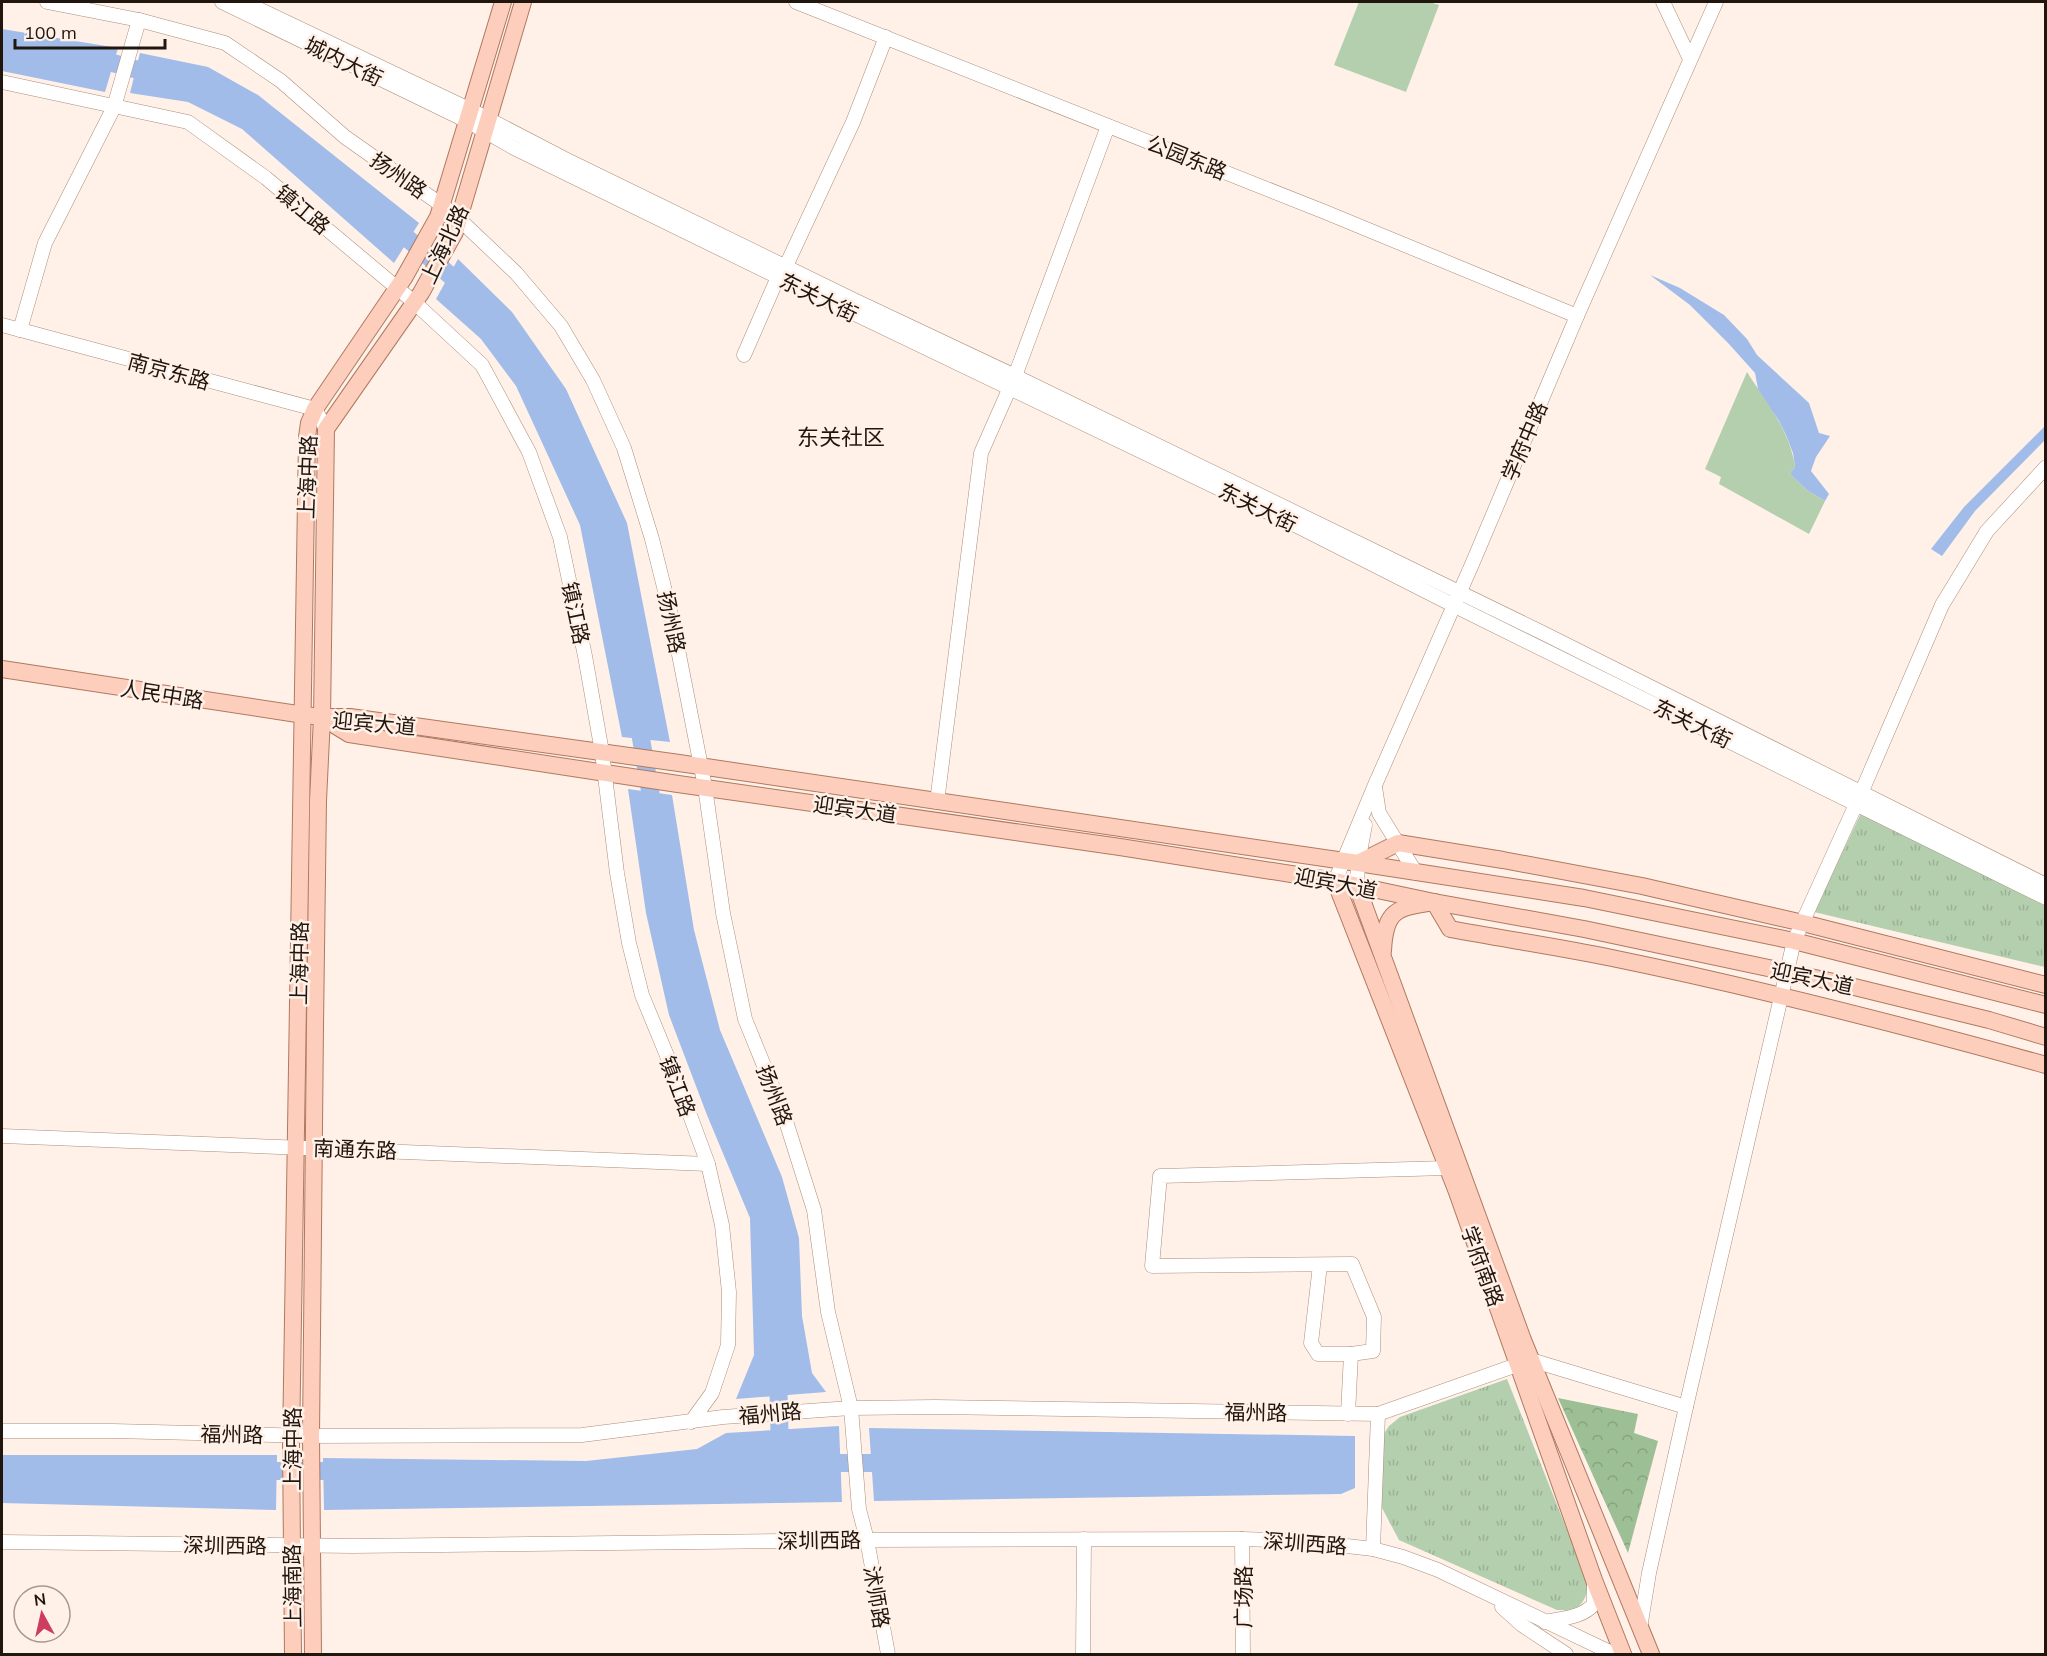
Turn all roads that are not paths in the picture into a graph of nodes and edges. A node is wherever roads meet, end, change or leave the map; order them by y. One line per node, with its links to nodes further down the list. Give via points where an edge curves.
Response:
1 (47, 2): 9 (street, 扬州路)
2 (222, 2): 14 (street, 城内大街)
3 (244, 2): 14 (street, 城内大街)
4 (503, 2): 14 (main road, 上海北路)
5 (523, 2): 15 (main road, 上海北路)
6 (796, 2): 10 (street, 公园东路)
7 (1663, 2): 11 (street)
8 (1716, 2): 11 (street, 学府中路)
9 (139, 20): 13 (street); 17 (street, 扬州路, via 225,43 281,81)
10 (886, 37): 16 (street, 公园东路); 19 (street, via 854,122)
11 (1690, 59): 22 (street, 学府中路)
12 (2, 82): 13 (street, 镇江路)
13 (114, 107): 20 (street, 镇江路, via 188,122); 24 (street, via 45,243)
14 (469, 115): 15 (street, 东关大街); 17 (main road, 上海北路)
15 (486, 125): 18 (main road, 上海北路); 19 (street, 东关大街, via 514,148)
16 (1108, 126): 22 (street, 公园东路); 26 (street)
17 (440, 211): 18 (street, 扬州路); 20 (main road, 上海北路)
18 (457, 226): 21 (main road, 上海北路); 35 (street, 扬州路, via 516,273 561,326 593,380 624,448 672,619)
19 (782, 272): 25 (street); 26 (street, 东关大街)
20 (400, 283): 21 (street, 镇江路); 27 (main road, 上海北路)
21 (418, 298): 28 (main road, 上海北路); 34 (street, 镇江路, via 482,365 529,452 560,537)
22 (1576, 316): 30 (street, 学府中路)
23 (2, 325): 24 (street, 南京东路)
24 (20, 330): 27 (street, 南京东路)
25 (744, 354)
26 (1012, 381): 30 (street, 东关大街); 40 (street, via 979,460)
27 (315, 409): 28 (street); 32 (main road, 上海中路, via 307,437)
28 (326, 429): 33 (main road, 上海中路)
29 (2046, 467): 39 (street, via 1987,531 1942,604)
30 (1456, 599): 37 (street, 学府中路); 39 (street, 东关大街)
31 (2, 669): 32 (main road, 人民中路)
32 (304, 715): 33 (main road, 人民中路); 59 (main road, 上海中路)
33 (322, 717): 34 (main road, 迎宾大道, via 350,717); 36 (main road, 迎宾大道, via 349,734); 60 (main road, 上海中路)
34 (610, 753): 35 (main road, 迎宾大道); 36 (street, 镇江路)
35 (701, 767): 38 (street, 扬州路); 40 (main road, 迎宾大道)
36 (612, 773): 38 (main road, 迎宾大道); 61 (street, 镇江路, via 625,920 642,995)
37 (1375, 785): 41 (street, via 1379,813); 42 (street, 学府中路)
38 (705, 787): 44 (main road, 迎宾大道); 66 (street, 扬州路, via 723,913 745,1019 784,1115 814,1210 828,1312)
39 (1859, 797): 45 (street, 东关大街); 47 (street, 东关大街); 49 (street)
40 (937, 802): 42 (main road, 迎宾大道)
41 (1398, 843): 42 (main road); 43 (street); 49 (main road, via 1642,886)
42 (1351, 862): 43 (main road, 迎宾大道); 44 (street); 46 (street)
43 (1416, 873): 50 (main road, 迎宾大道, via 1584,898)
44 (1335, 881): 46 (main road, 迎宾大道); 62 (main road, 学府南路)
45 (2046, 885)
46 (1357, 886): 48 (main road, 迎宾大道); 51 (main road, 学府南路)
47 (2046, 898)
48 (1434, 902): 51 (main road, via 1395,912 1384,929); 52 (main road, 迎宾大道, via 1584,929); 54 (main road, via 1450,929 1610,957)
49 (1803, 922): 50 (street); 53 (main road)
50 (1794, 941): 52 (street); 55 (main road, 迎宾大道)
51 (1383, 961): 65 (main road, 学府南路)
52 (1786, 973): 54 (street); 56 (main road, 迎宾大道, via 1945,1009)
53 (2046, 985)
54 (1781, 995): 57 (main road); 67 (street)
55 (2046, 1005)
56 (2046, 1037)
57 (2046, 1065)
58 (2, 1136): 59 (street, 南通东路)
59 (296, 1146): 60 (street, 南通东路); 72 (main road, 上海中路)
60 (314, 1147): 61 (street, 南通东路); 73 (main road, 上海中路)
61 (708, 1164): 70 (street, 镇江路, via 722,1225 729,1292 728,1345 712,1393)
62 (1447, 1168): 63 (street, via 1160,1176 1152,1266); 65 (main road, 学府南路)
63 (1320, 1265): 64 (street, via 1311,1343 1318,1354); 64 (street, via 1352,1264 1374,1317 1373,1352)
64 (1351, 1354): 68 (street)
65 (1525, 1363): 67 (street); 69 (street, 福州路); 83 (main road, 学府南路); 86 (main road, 学府南路)
66 (851, 1407): 68 (street, 福州路); 70 (street, 福州路); 78 (street, 扬州路, via 859,1509)
67 (1686, 1407): 86 (street)
68 (1348, 1414): 69 (street, 福州路)
69 (1378, 1414): 82 (street)
70 (691, 1422): 73 (street, 福州路, via 582,1435)
71 (2, 1431): 72 (street, 福州路, via 113,1431)
72 (291, 1440): 73 (street, 福州路); 74 (main road, 上海中路)
73 (311, 1440): 75 (main road, 上海中路)
74 (291, 1518): 80 (main road, 上海南路)
75 (312, 1519): 81 (main road, 上海南路)
76 (1084, 1539): 77 (street, 深圳西路); 78 (street, 深圳西路); 90 (street)
77 (1242, 1539): 82 (street, 深圳西路); 91 (street, 广场路)
78 (867, 1540): 81 (street, 深圳西路); 89 (street, 沭师路)
79 (2, 1542): 80 (street, 深圳西路)
80 (291, 1545): 81 (street, 深圳西路); 87 (main road, 上海南路)
81 (312, 1546): 88 (main road, 上海南路)
82 (1373, 1549): 84 (street, 深圳西路, via 1438,1570)
83 (1594, 1580): 85 (street, via 1594,1604 1588,1611); 94 (main road, 学府南路)
84 (1489, 1595): 85 (street, 深圳西路); 92 (street, via 1522,1625)
85 (1545, 1622): 93 (street, 深圳西路)
86 (1640, 1628): 95 (main road, 学府南路)
87 (293, 1654)
88 (312, 1654)
89 (888, 1654)
90 (1083, 1654)
91 (1243, 1654)
92 (1566, 1654)
93 (1614, 1654)
94 (1623, 1654)
95 (1651, 1654)

